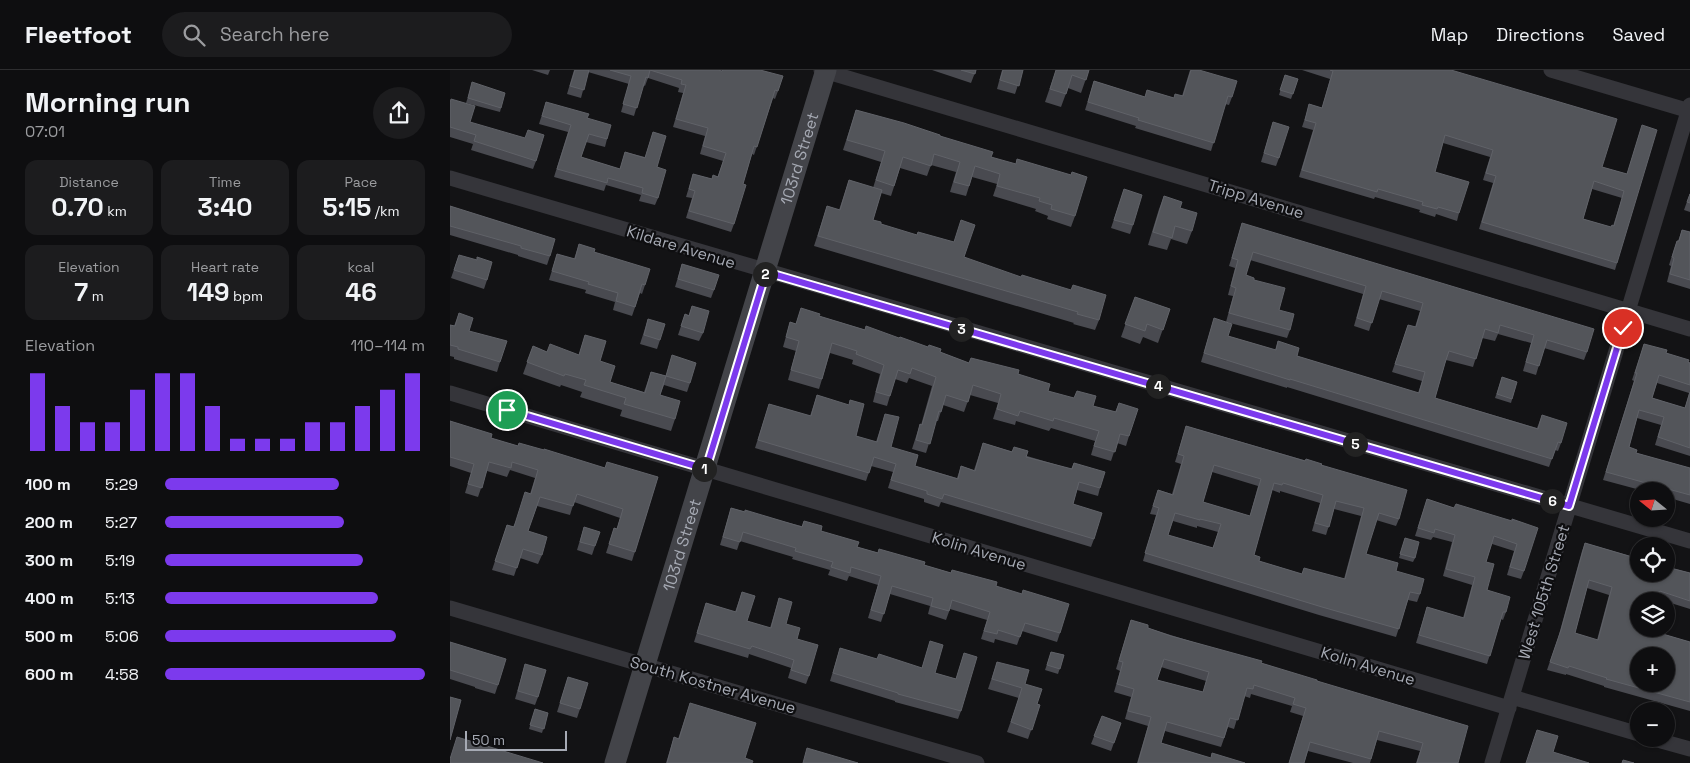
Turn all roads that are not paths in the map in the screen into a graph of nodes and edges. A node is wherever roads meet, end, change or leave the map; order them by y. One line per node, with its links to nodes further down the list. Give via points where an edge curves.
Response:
1 (825, 70): 5 (main road, 103rd Street); 6 (street, Tripp Avenue)
2 (1551, 70): 3 (street)
3 (1689, 109): 6 (street, West 105th Street)
4 (450, 178): 5 (street, Kildare Avenue)
5 (766, 272): 9 (main road, 103rd Street); 10 (street, Kildare Avenue)
6 (1628, 310): 7 (street, Tripp Avenue); 10 (street, West 105th Street)
7 (1690, 329)
8 (450, 393): 9 (street, Kolin Avenue)
9 (706, 469): 13 (main road, 103rd Street); 14 (street, Kolin Avenue)
10 (1569, 506): 11 (street, Kildare Avenue); 14 (street, West 105th Street)
11 (1690, 541)
12 (450, 608): 13 (street, South Kostner Avenue)
13 (646, 665): 18 (main road, 103rd Street); 19 (street, South Kostner Avenue)
14 (1510, 702): 15 (street, Kolin Avenue); 20 (street, West 105th Street)
15 (1630, 732)
16 (1675, 745): 17 (street)
17 (1690, 749)
18 (615, 763)
19 (977, 763)
20 (1492, 763)

